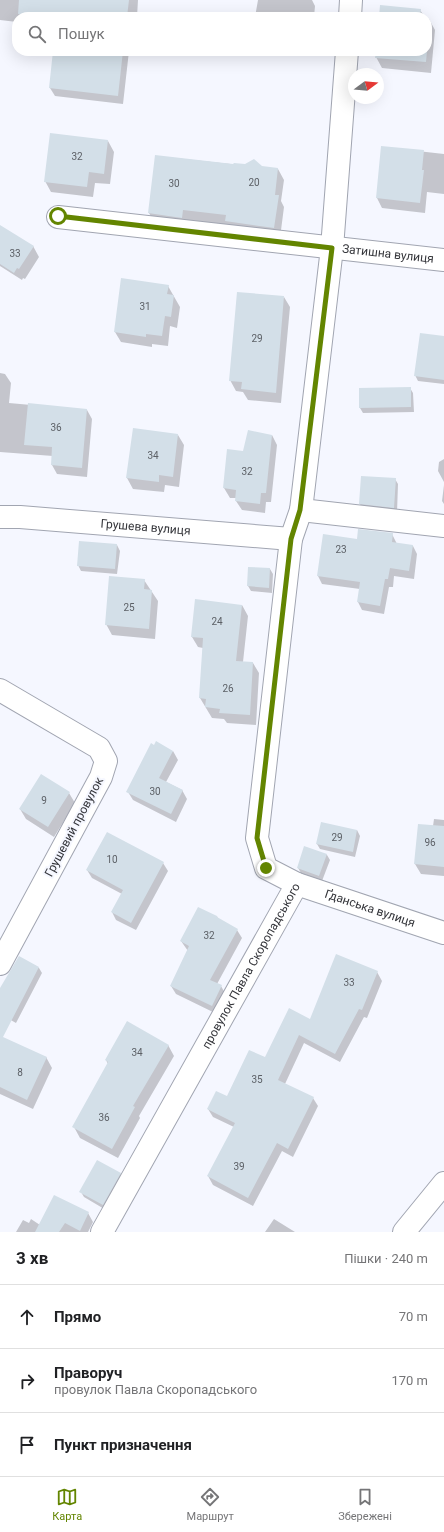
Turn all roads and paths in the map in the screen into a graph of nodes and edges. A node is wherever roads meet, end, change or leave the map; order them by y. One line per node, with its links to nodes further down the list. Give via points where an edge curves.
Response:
1 (351, 0): 2 (street)
2 (350, 12)
3 (347, 56): 5 (street, провулок Павла Скоропадського)
4 (58, 216): 5 (street, Затишна вулиця)
5 (332, 248): 6 (street, Затишна вулиця); 7 (street, провулок Павла Скоропадського)
6 (444, 260)
7 (300, 510): 9 (street); 10 (street, провулок Павла Скоропадського)
8 (0, 517): 10 (street, Грушева вулиця)
9 (444, 526)
10 (291, 539): 12 (street, провулок Павла Скоропадського, via 257,838 266,868)
11 (0, 690): 14 (street, Грушевий провулок, via 99,748 106,761 102,778)
12 (296, 884): 13 (street, Ґданська вулиця); 16 (street, провулок Павла Скоропадського)
13 (444, 933)
14 (0, 964)
15 (444, 1183): 17 (street)
16 (102, 1232)
17 (404, 1232)

